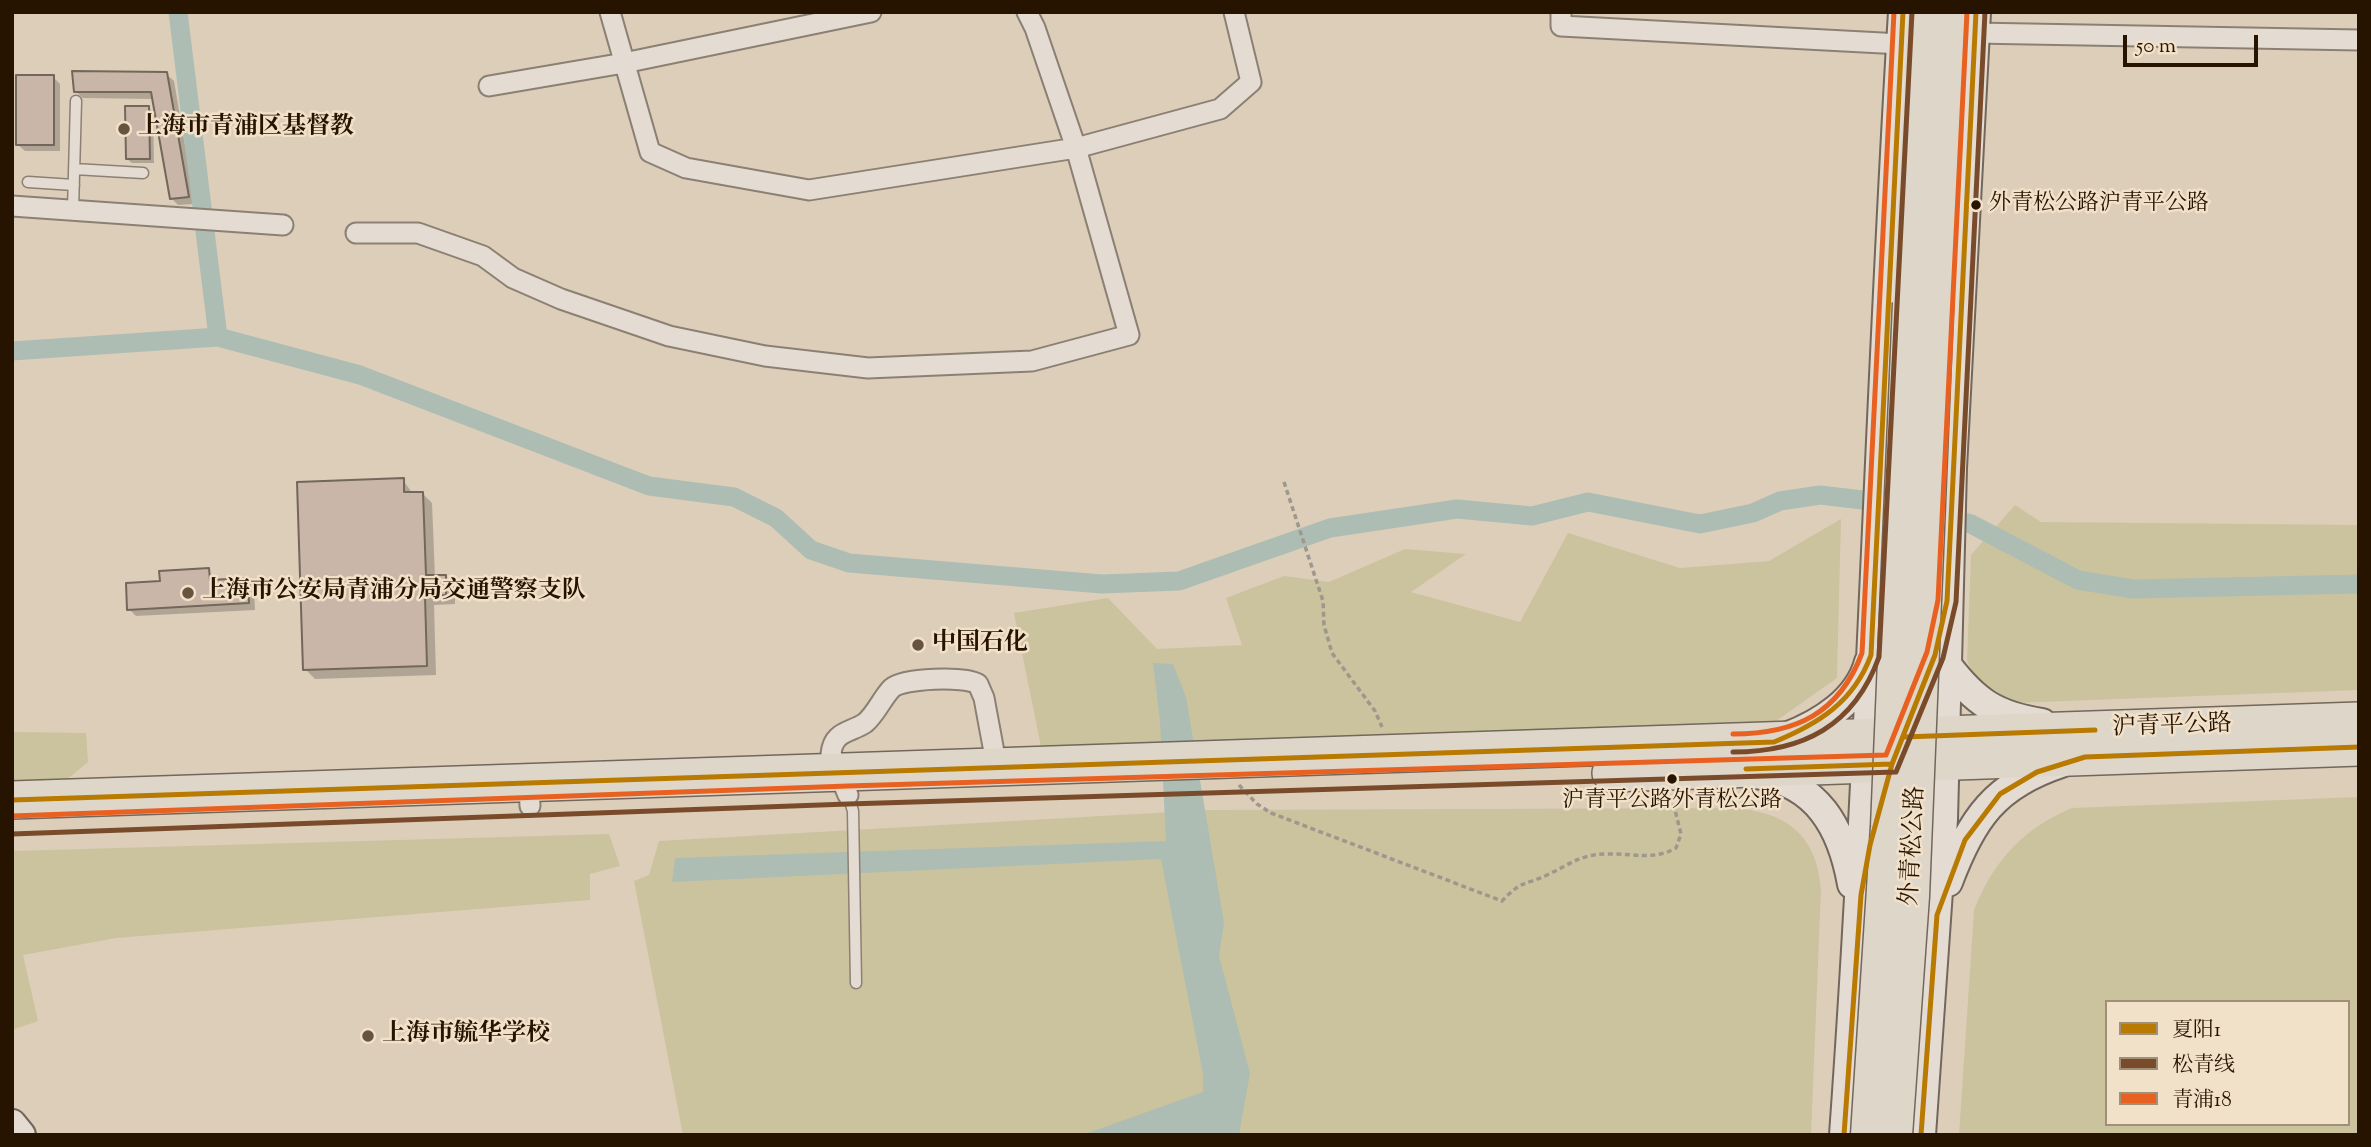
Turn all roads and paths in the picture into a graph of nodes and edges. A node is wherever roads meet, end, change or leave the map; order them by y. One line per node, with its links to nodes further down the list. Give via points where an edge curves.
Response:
1 (610, 12): 11 (street)
2 (871, 12): 11 (street)
3 (1027, 12): 14 (street)
4 (1234, 12): 14 (street, via 1251,82 1220,109)
5 (1561, 12): 10 (street, via 1561,26)
6 (1903, 12): 10 (main road)
7 (1924, 12): 23 (main road, 外青松公路)
8 (1968, 19): 9 (street); 23 (main road, 外青松公路); 26 (main road)
9 (2359, 40)
10 (1901, 44): 25 (main road)
11 (624, 63): 12 (street); 14 (street, via 650,152 686,168 809,190)
12 (489, 86)
13 (76, 101): 15 (lane)
14 (1076, 148): 22 (street, via 1129,335 1032,361 868,368 765,356 669,336 561,299 513,278 483,256 418,233)
15 (74, 169): 16 (lane); 18 (lane)
16 (143, 173)
17 (28, 182): 18 (lane)
18 (74, 185): 20 (lane)
19 (12, 206): 20 (street)
20 (73, 210): 21 (street)
21 (283, 225)
22 (356, 233)
23 (1923, 304): 52 (main road, 外青松公路, bridge); 53 (main road, 外青松公路, bridge, via 1913,883)
24 (1284, 482): 35 (path, via 1323,601 1332,653 1375,711 1383,730)
25 (1875, 583): 26 (main road, via 1891,619 1906,624 1933,619); 27 (main road)
26 (1947, 601): 28 (main road); 34 (main road, via 1934,655)
27 (1873, 631): 31 (main road, via 1867,668 1855,690 1811,728); 34 (main road)
28 (1947, 666): 30 (main road, via 1977,701 2009,715 2061,726); 33 (main road)
29 (2359, 721): 30 (highway, 沪青平公路)
30 (2114, 729): 33 (highway, 沪青平公路)
31 (1774, 742): 34 (highway, 沪青平公路); 35 (highway, 沪青平公路)
32 (2359, 747): 36 (highway, 沪青平公路)
33 (1945, 749): 34 (highway, 沪青平公路); 36 (highway, 沪青平公路); 46 (main road)
34 (1889, 751): 38 (highway, 沪青平公路); 46 (main road, via 1921,821); 47 (main road, via 1861,895)
35 (1382, 756): 41 (highway, 沪青平公路)
36 (2085, 757): 46 (main road, via 2016,782 1989,804 1961,848)
37 (997, 768): 40 (highway, 沪青平公路); 42 (highway, 沪青平公路); 42 (street, via 978,684 964,680 902,682 864,724 838,736 831,750)
38 (1722, 770): 39 (highway, 沪青平公路); 47 (main road, via 1783,781 1817,803 1831,821 1848,859)
39 (1665, 771): 41 (highway, 沪青平公路); 41 (path, via 1681,834 1676,848 1648,857 1608,853 1576,859 1526,880 1502,901 1271,813)
40 (1146, 775): 41 (highway, 沪青平公路); 42 (highway, 沪青平公路)
41 (1216, 776)
42 (844, 784): 44 (highway, 沪青平公路); 48 (lane, via 853,811)
43 (12, 800): 44 (highway, 沪青平公路)
44 (192, 807): 45 (highway, 沪青平公路)
45 (12, 825)
46 (1937, 915): 54 (main road)
47 (1857, 951): 51 (main road)
48 (856, 984)
49 (12, 1124): 50 (main road)
50 (21, 1135)
51 (1844, 1135)
52 (1867, 1135)
53 (1896, 1135)
54 (1921, 1135)

